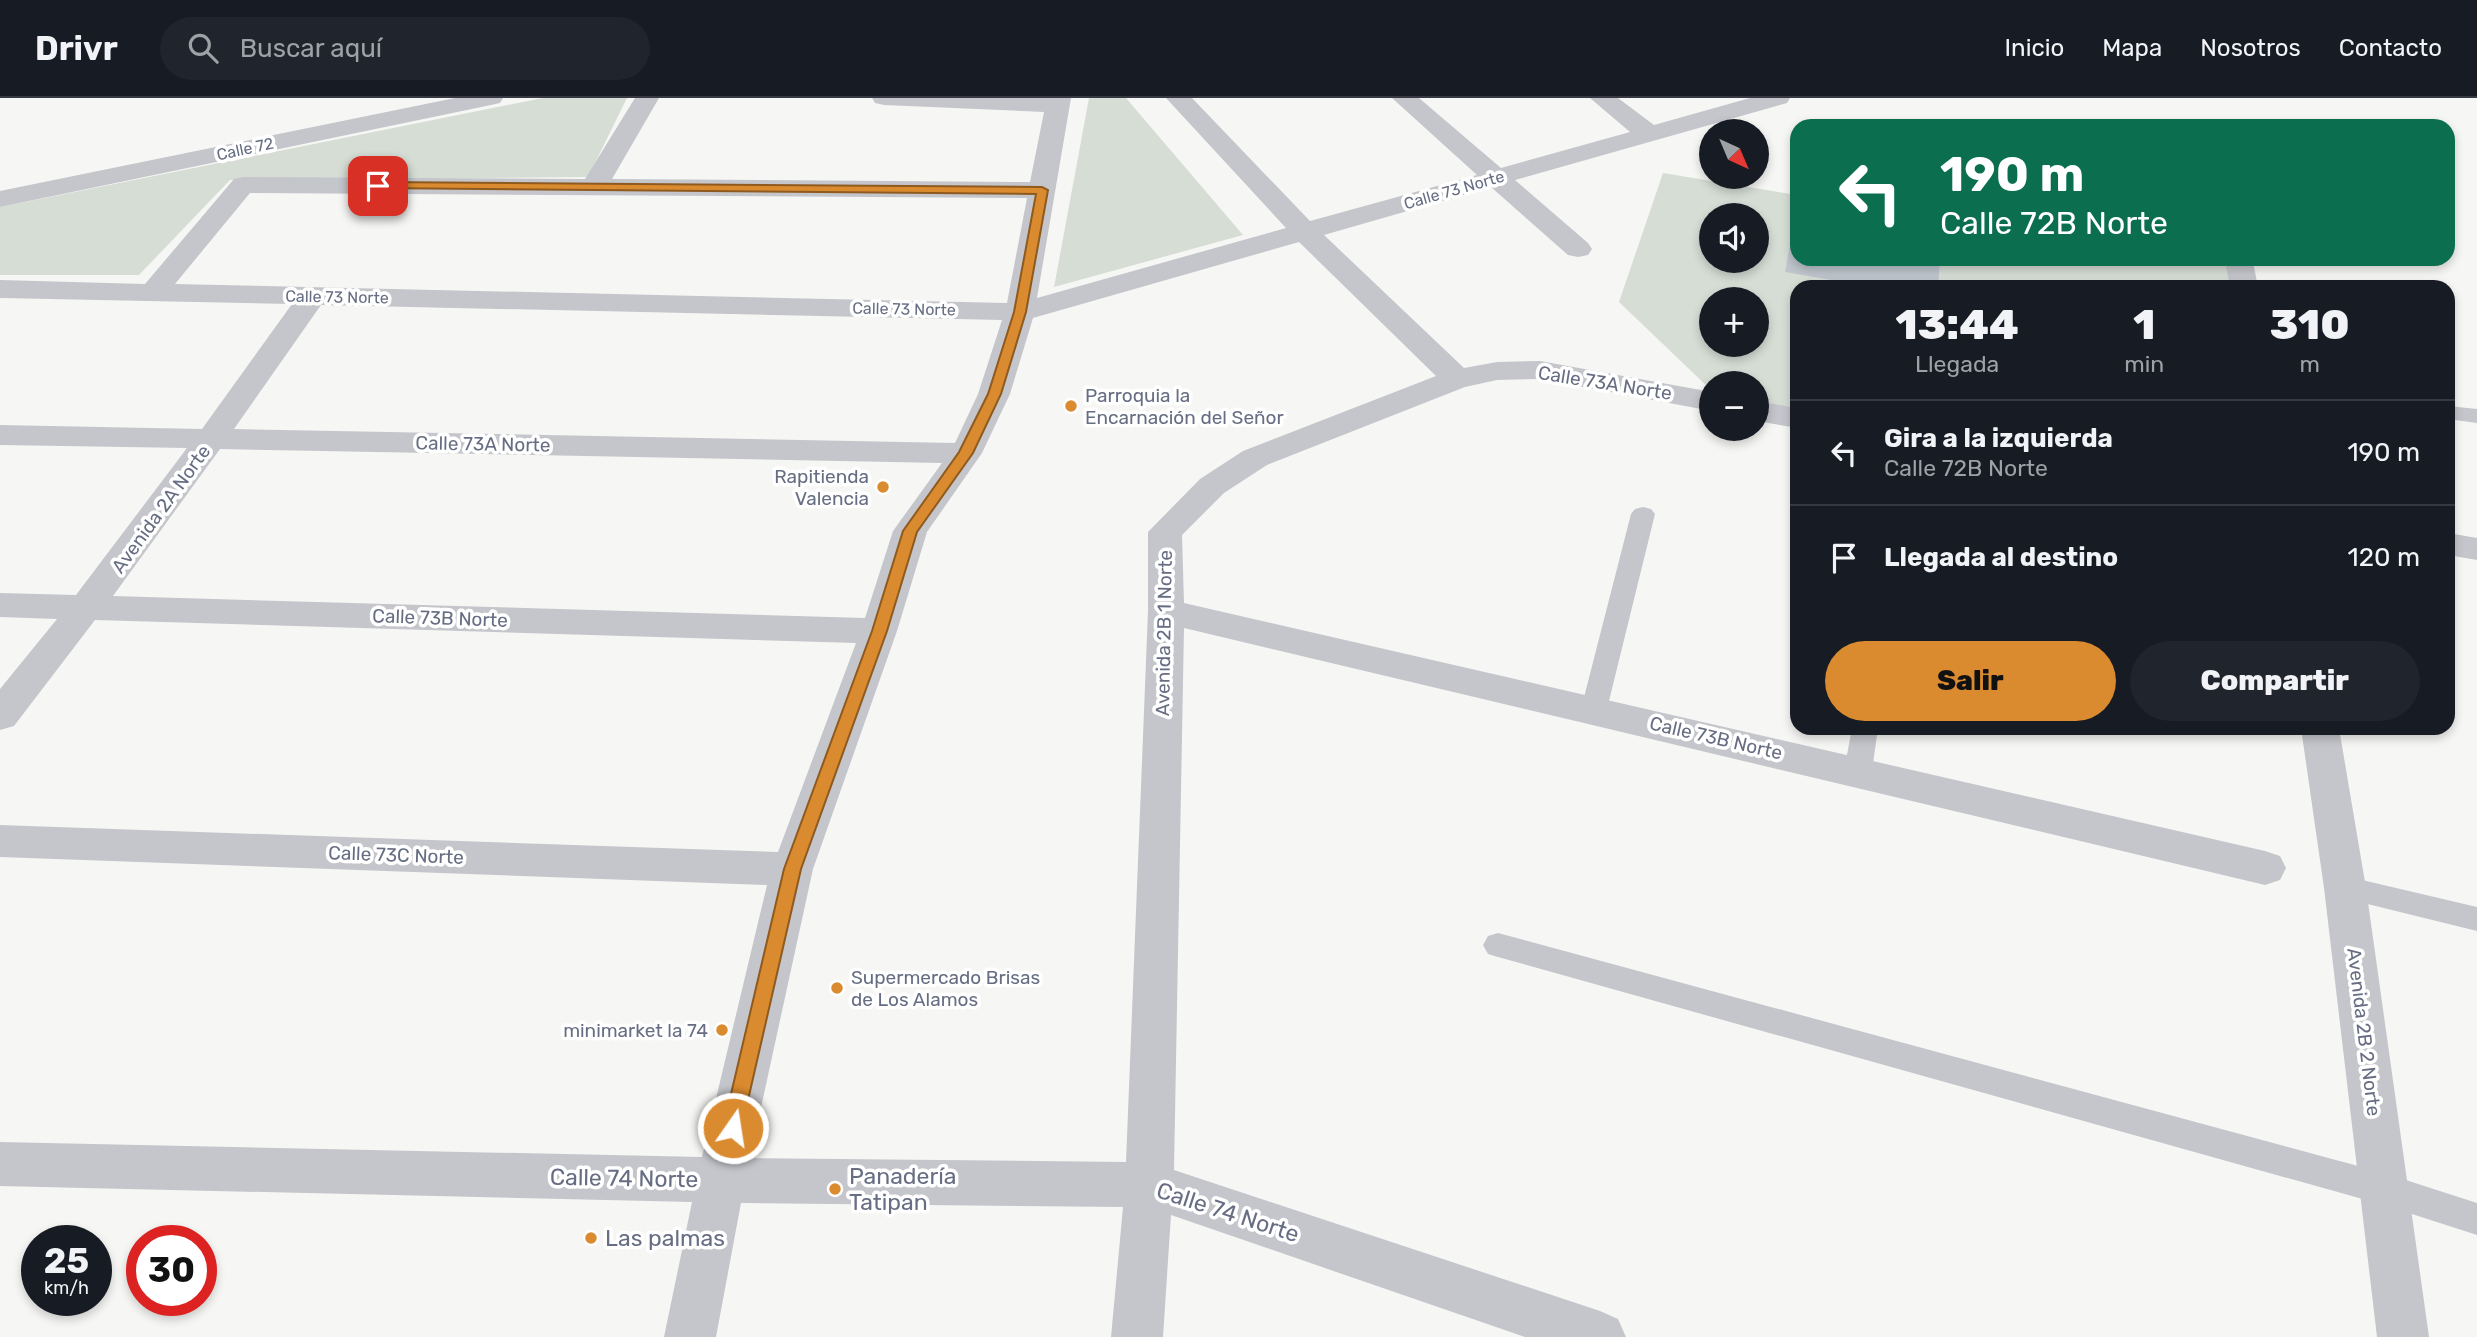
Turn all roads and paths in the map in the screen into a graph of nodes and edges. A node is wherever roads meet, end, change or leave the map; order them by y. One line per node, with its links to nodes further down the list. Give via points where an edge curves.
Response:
1 (491, 98): 13 (street, Calle 72)
2 (647, 98): 11 (street)
3 (884, 98): 8 (street)
4 (1178, 98): 14 (street)
5 (1404, 98): 10 (street)
6 (1602, 98): 9 (street)
7 (1778, 98): 9 (street, Calle 73 Norte)
8 (1058, 102): 12 (street)
9 (1649, 134): 10 (street, Calle 73 Norte)
10 (1496, 178): 14 (street, Calle 73 Norte); 15 (street)
11 (594, 187): 12 (street); 17 (street, via 243,185)
12 (1042, 190): 19 (street)
13 (0, 199)
14 (1306, 233): 19 (street, Calle 73 Norte); 20 (street)
15 (1578, 249)
16 (0, 289): 17 (street, Calle 73 Norte)
17 (153, 292): 18 (street, Calle 73 Norte)
18 (313, 296): 19 (street, Calle 73 Norte); 27 (street, Avenida 2A Norte)
19 (1020, 312): 28 (street, via 994,394)
20 (1457, 379): 21 (street, Calle 73A Norte, via 1497,371 1541,370); 34 (street, Avenida 2B 1 Norte, via 1255,458 1212,486 1165,532)
21 (1699, 398)
22 (1769, 413): 25 (street)
23 (2455, 413): 24 (lane)
24 (2477, 416)
25 (1790, 417)
26 (0, 435): 27 (street, Calle 73A Norte)
27 (212, 439): 28 (street, Calle 73A Norte); 33 (street, Avenida 2A Norte)
28 (966, 453): 35 (street, via 910,531)
29 (1643, 514): 36 (lane)
30 (2455, 545): 31 (street)
31 (2477, 549)
32 (0, 605): 33 (street, Calle 73B Norte)
33 (88, 608): 35 (street, Calle 73B Norte); 37 (street, Avenida 2A Norte)
34 (1166, 611): 36 (street, Calle 73B Norte); 49 (street, Avenida 2B 1 Norte)
35 (879, 631): 43 (street)
36 (1594, 709): 40 (street, Calle 73B Norte)
37 (0, 716)
38 (1864, 735): 40 (lane)
39 (2321, 735): 44 (street, Avenida 2B 2 Norte)
40 (1858, 771): 42 (street, Calle 73B Norte)
41 (0, 841): 43 (street, Calle 73C Norte)
42 (2265, 867)
43 (792, 869): 48 (street)
44 (2345, 888): 45 (lane); 50 (street, Avenida 2B 2 Norte)
45 (2477, 919)
46 (1498, 945): 50 (lane)
47 (0, 1164): 48 (street, Calle 74 Norte)
48 (721, 1180): 49 (street, Calle 74 Norte); 52 (street)
49 (1149, 1185): 53 (street, Avenida 2B 1 Norte); 54 (street, Calle 74 Norte)
50 (2384, 1189): 51 (lane); 55 (street, Avenida 2B 2 Norte)
51 (2477, 1219)
52 (690, 1337)
53 (1137, 1337)
54 (1600, 1337)
55 (2403, 1337)

